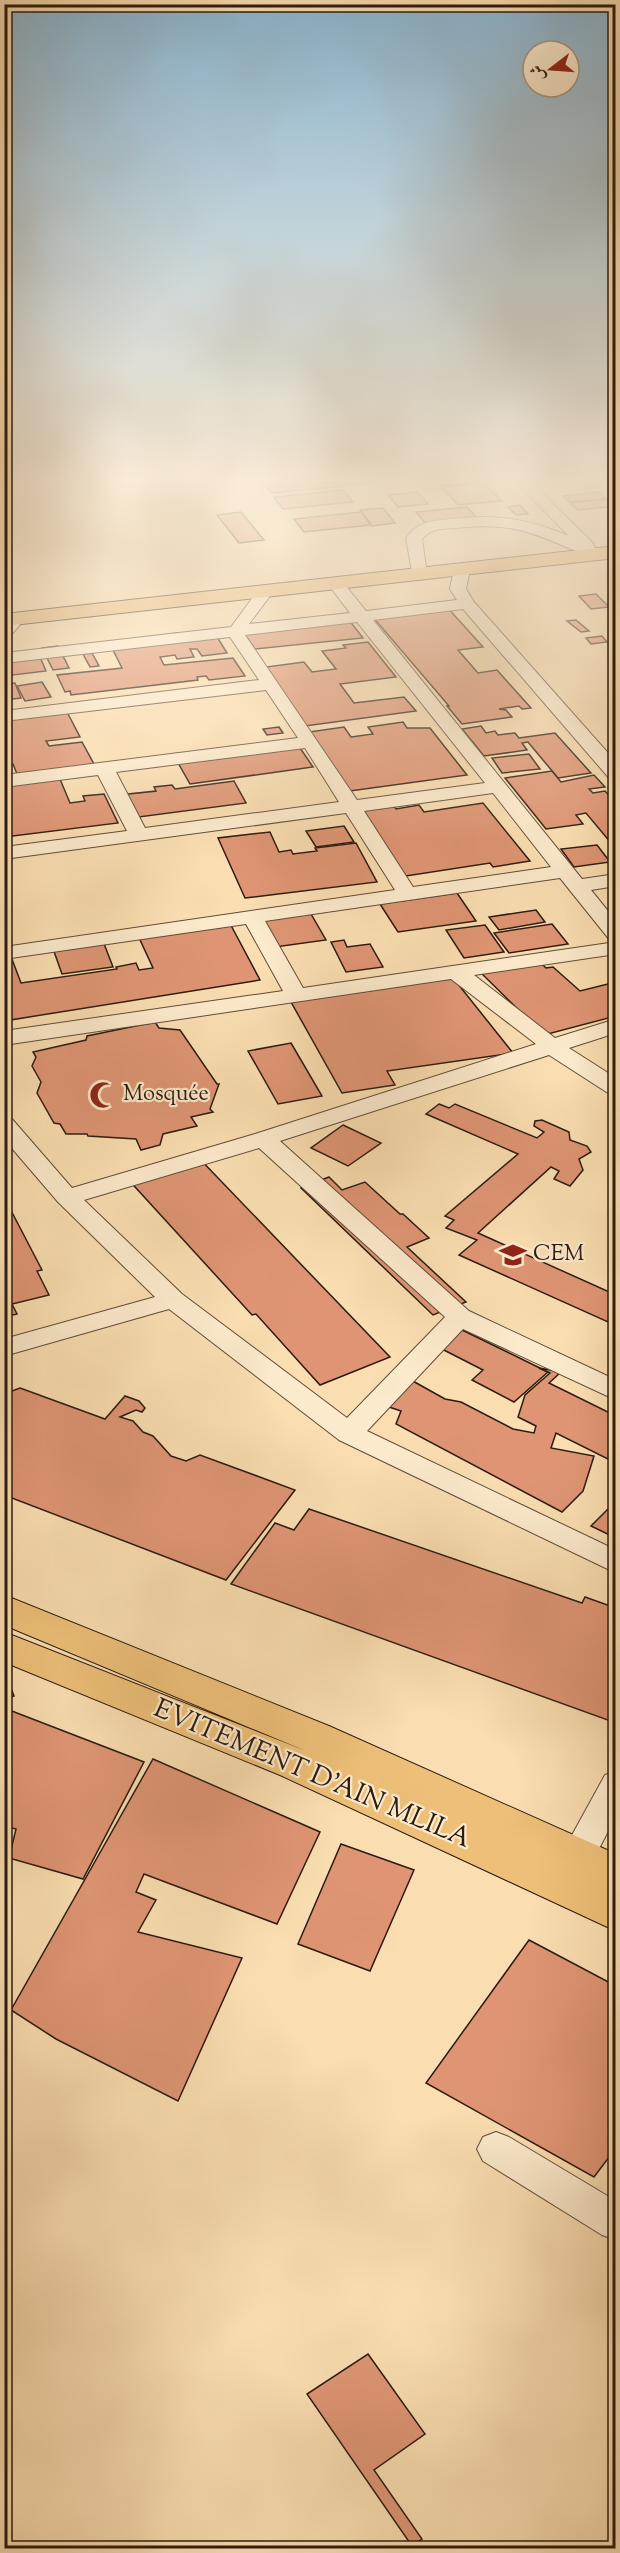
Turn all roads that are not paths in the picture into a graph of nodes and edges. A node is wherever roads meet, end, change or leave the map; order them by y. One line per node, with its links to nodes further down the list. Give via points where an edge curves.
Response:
1 (181, 602): 6 (main road)
2 (257, 602): 7 (street)
3 (351, 602): 5 (street)
4 (467, 604): 5 (street); 13 (street)
5 (363, 617): 7 (street); 15 (street)
6 (9, 623)
7 (235, 632): 8 (street); 9 (street)
8 (4, 658)
9 (270, 684): 10 (street); 11 (street)
10 (4, 716)
11 (310, 742): 12 (street); 16 (street)
12 (104, 768): 14 (street); 17 (street)
13 (615, 774)
14 (4, 781)
15 (498, 787): 16 (street); 19 (street)
16 (352, 807): 17 (street); 21 (street)
17 (139, 835): 18 (street)
18 (4, 853)
19 (570, 878): 20 (street); 21 (street); 23 (street)
20 (615, 880)
21 (407, 893): 22 (street)
22 (252, 916): 25 (street); 27 (street)
23 (615, 935)
24 (615, 948): 26 (street)
25 (4, 953)
26 (456, 972): 27 (street); 30 (street)
27 (296, 995): 29 (street)
28 (615, 1026): 30 (street)
29 (4, 1038)
30 (553, 1047): 31 (street); 33 (street)
31 (615, 1088)
32 (4, 1124): 34 (street)
33 (263, 1139): 34 (street); 36 (street)
34 (67, 1197): 35 (street)
35 (173, 1300): 37 (street); 39 (street)
36 (460, 1317): 38 (street); 39 (street)
37 (9, 1350)
38 (615, 1391)
39 (349, 1433): 40 (street)
40 (615, 1563)
41 (4, 1609): 44 (main road, EVITEMENT D'AIN MLILA, via 314,1737)
42 (4, 1646): 46 (main road, EVITEMENT D'AIN MLILA, via 295,1764)
43 (615, 1784): 44 (street)
44 (578, 1856): 45 (main road, EVITEMENT D'AIN MLILA)
45 (615, 1874)
46 (615, 1913)
47 (496, 2149): 48 (street)
48 (615, 2222)

